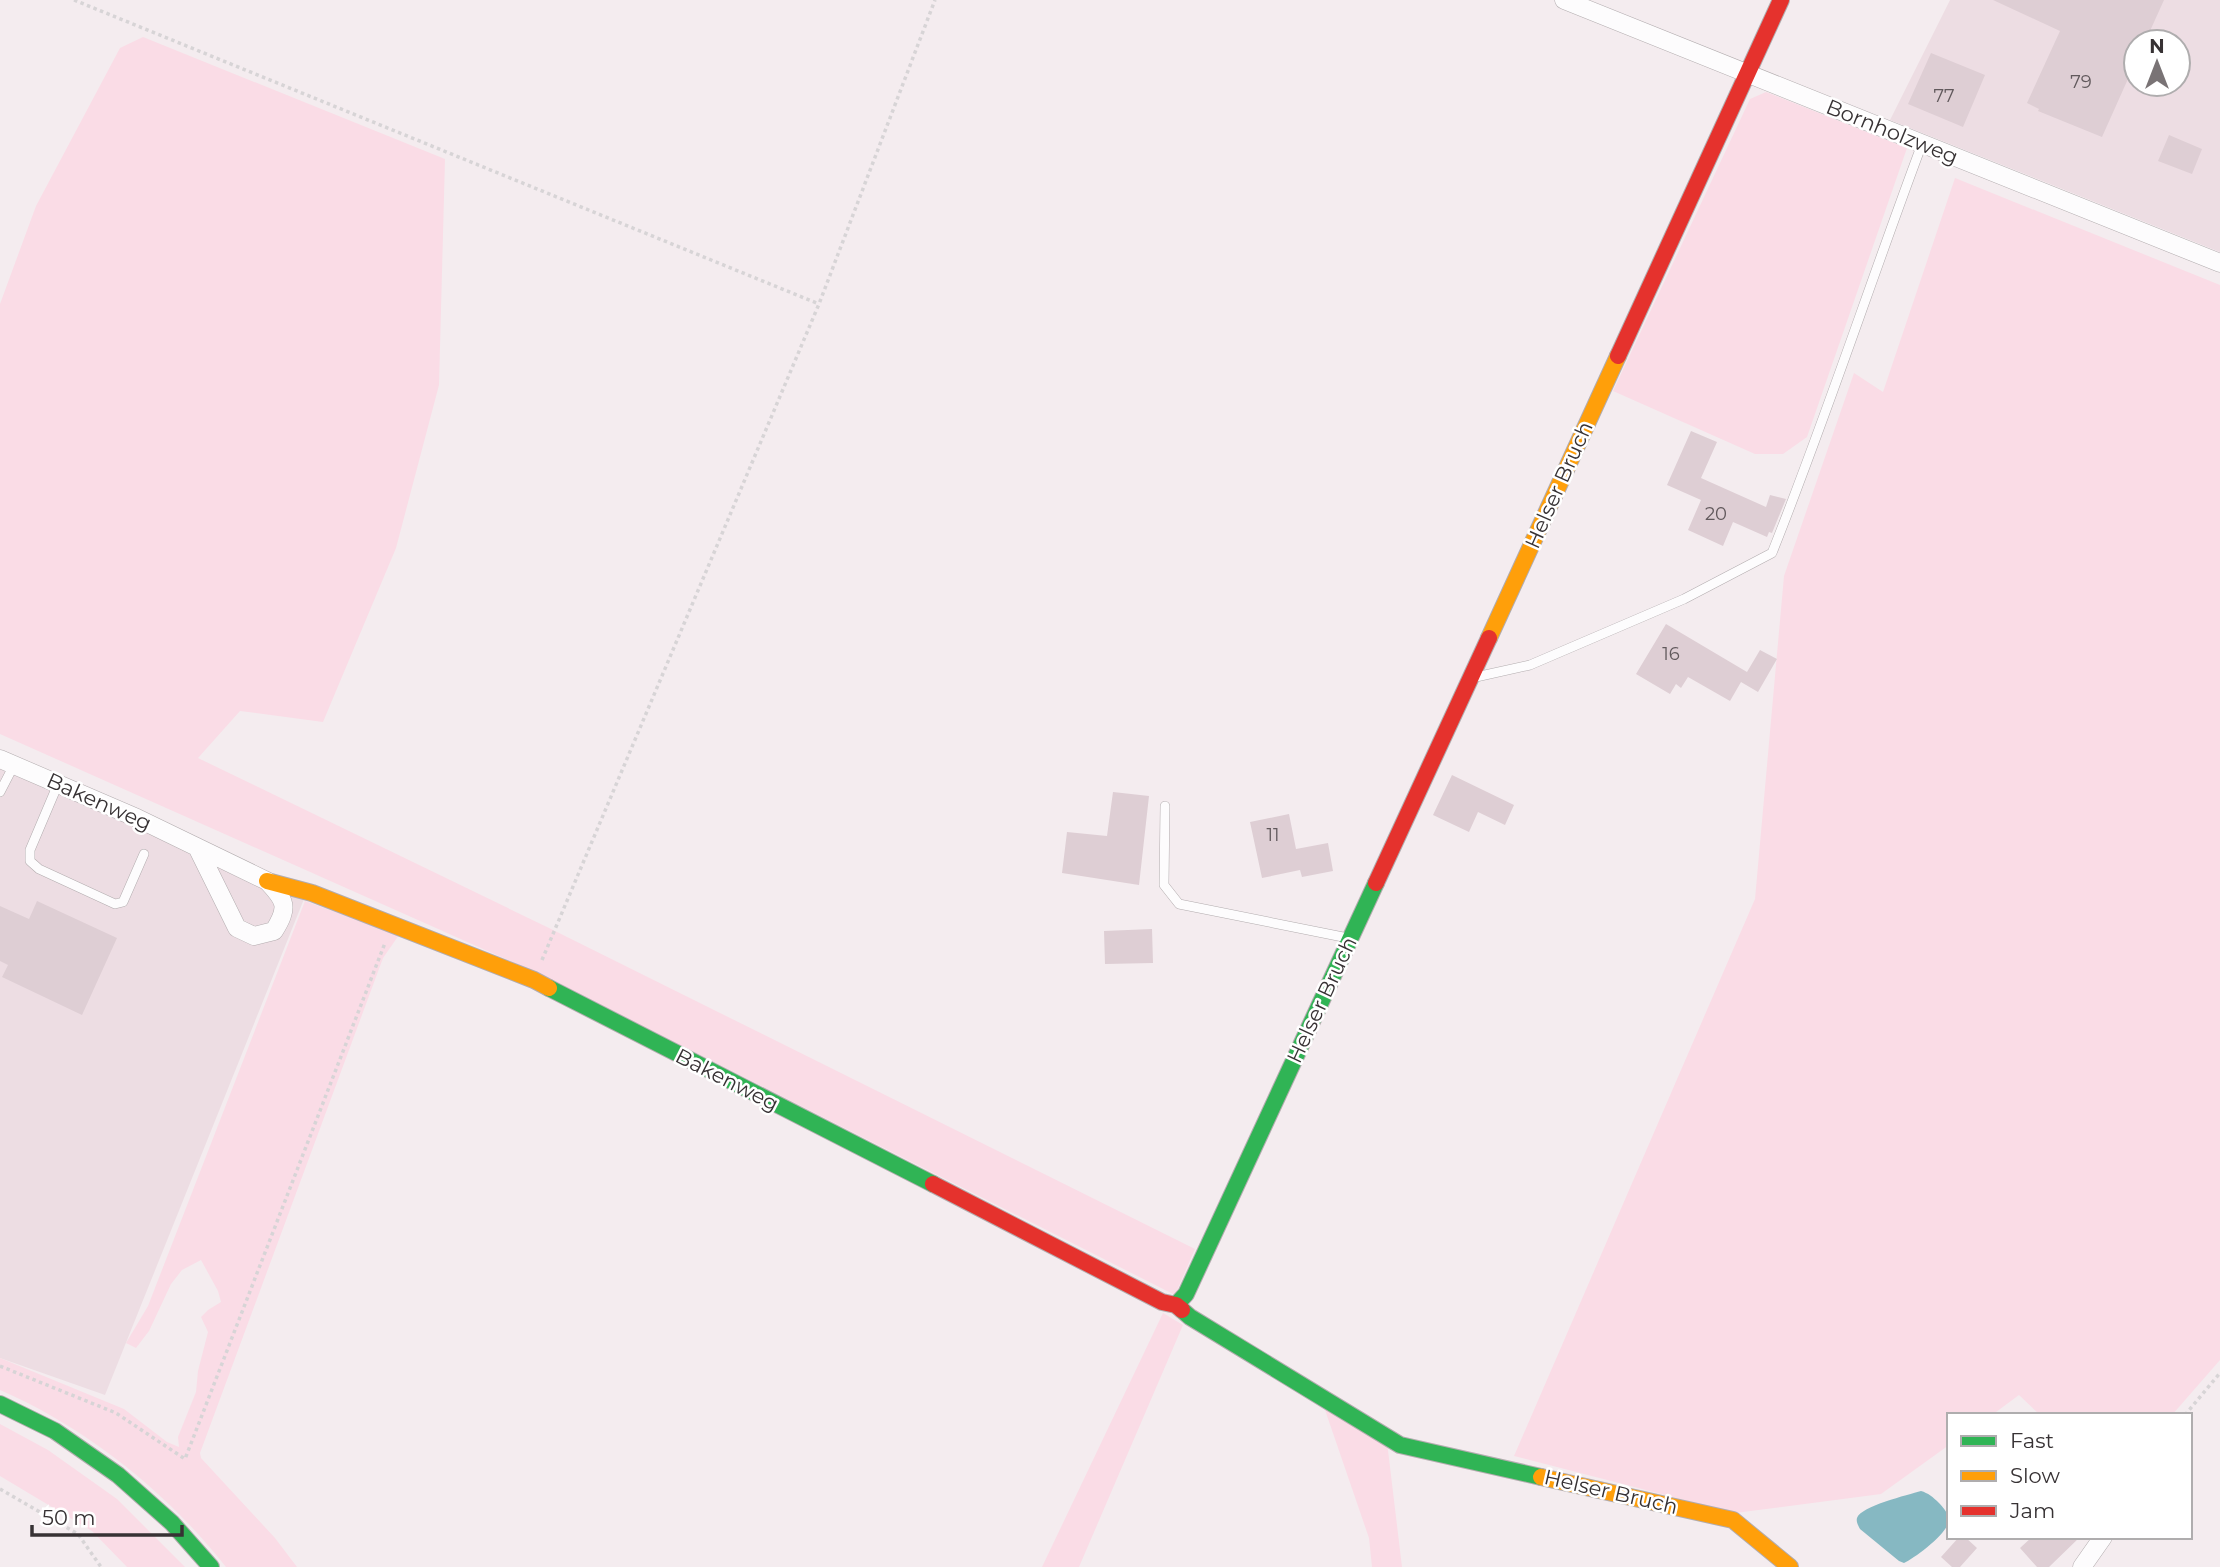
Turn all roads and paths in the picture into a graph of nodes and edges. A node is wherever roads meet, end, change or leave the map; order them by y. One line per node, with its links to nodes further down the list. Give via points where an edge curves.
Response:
1 (74, 0): 8 (path)
2 (935, 0): 8 (path)
3 (1564, 0): 5 (street, Bornholzweg)
4 (1781, 0): 5 (street, Helser Bruch)
5 (1746, 74): 6 (street, Bornholzweg); 9 (street, Helser Bruch)
6 (1922, 144): 7 (street, Bornholzweg); 9 (lane, via 1772,553 1684,599 1530,665)
7 (2220, 263)
8 (819, 304): 19 (path)
9 (1471, 678): 18 (street, Helser Bruch)
10 (7, 762): 11 (street, Bakenweg); 12 (lane)
11 (58, 784): 14 (street, Bakenweg); 15 (lane, via 30,850 30,861 39,869 116,904 123,902)
12 (0, 792)
13 (1165, 806): 18 (lane, via 1164,885 1179,904)
14 (197, 847): 16 (street, Bakenweg); 16 (street, via 237,928 254,936 274,932 284,915 283,897)
15 (144, 854)
16 (267, 881): 17 (street, Bakenweg)
17 (391, 924): 19 (street, Bakenweg); 21 (path, via 185,1459 116,1413)
18 (1351, 939): 20 (street, Helser Bruch)
19 (534, 980): 20 (street, Bakenweg)
20 (1177, 1306): 29 (street, Helser Bruch, via 1400,1445 1733,1520)
21 (0, 1366)
22 (2220, 1373): 24 (path)
23 (0, 1404): 28 (street, via 55,1430 118,1475 172,1523)
24 (2187, 1413)
25 (0, 1489): 27 (path, via 78,1534)
26 (2102, 1539): 30 (street)
27 (101, 1567)
28 (211, 1567)
29 (1790, 1567)
30 (2082, 1567)

